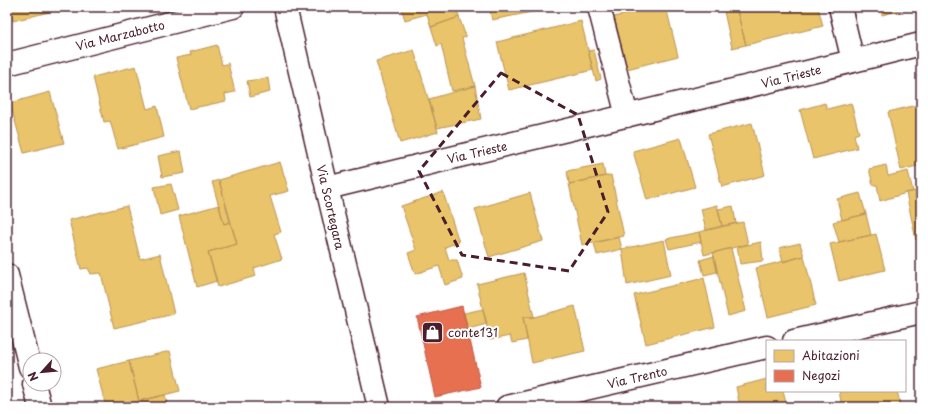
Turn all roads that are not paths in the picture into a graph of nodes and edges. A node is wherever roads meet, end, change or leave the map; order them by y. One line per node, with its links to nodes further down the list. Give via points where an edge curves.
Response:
1 (233, 7): 7 (street, Via Marzabotto)
2 (285, 7): 9 (street, Via Scortegara)
3 (599, 7): 8 (street)
4 (840, 7): 6 (street)
5 (921, 44): 6 (street, Via Trieste)
6 (853, 61): 8 (street, Via Trieste)
7 (7, 64)
8 (628, 116): 9 (street, Via Trieste)
9 (326, 188): 17 (street, Via Scortegara)
10 (7, 275): 14 (street)
11 (921, 312): 12 (street)
12 (798, 340)
13 (766, 347): 18 (street, Via Trento)
14 (26, 352)
15 (36, 392): 16 (street)
16 (40, 407)
17 (379, 407)
18 (507, 407)

